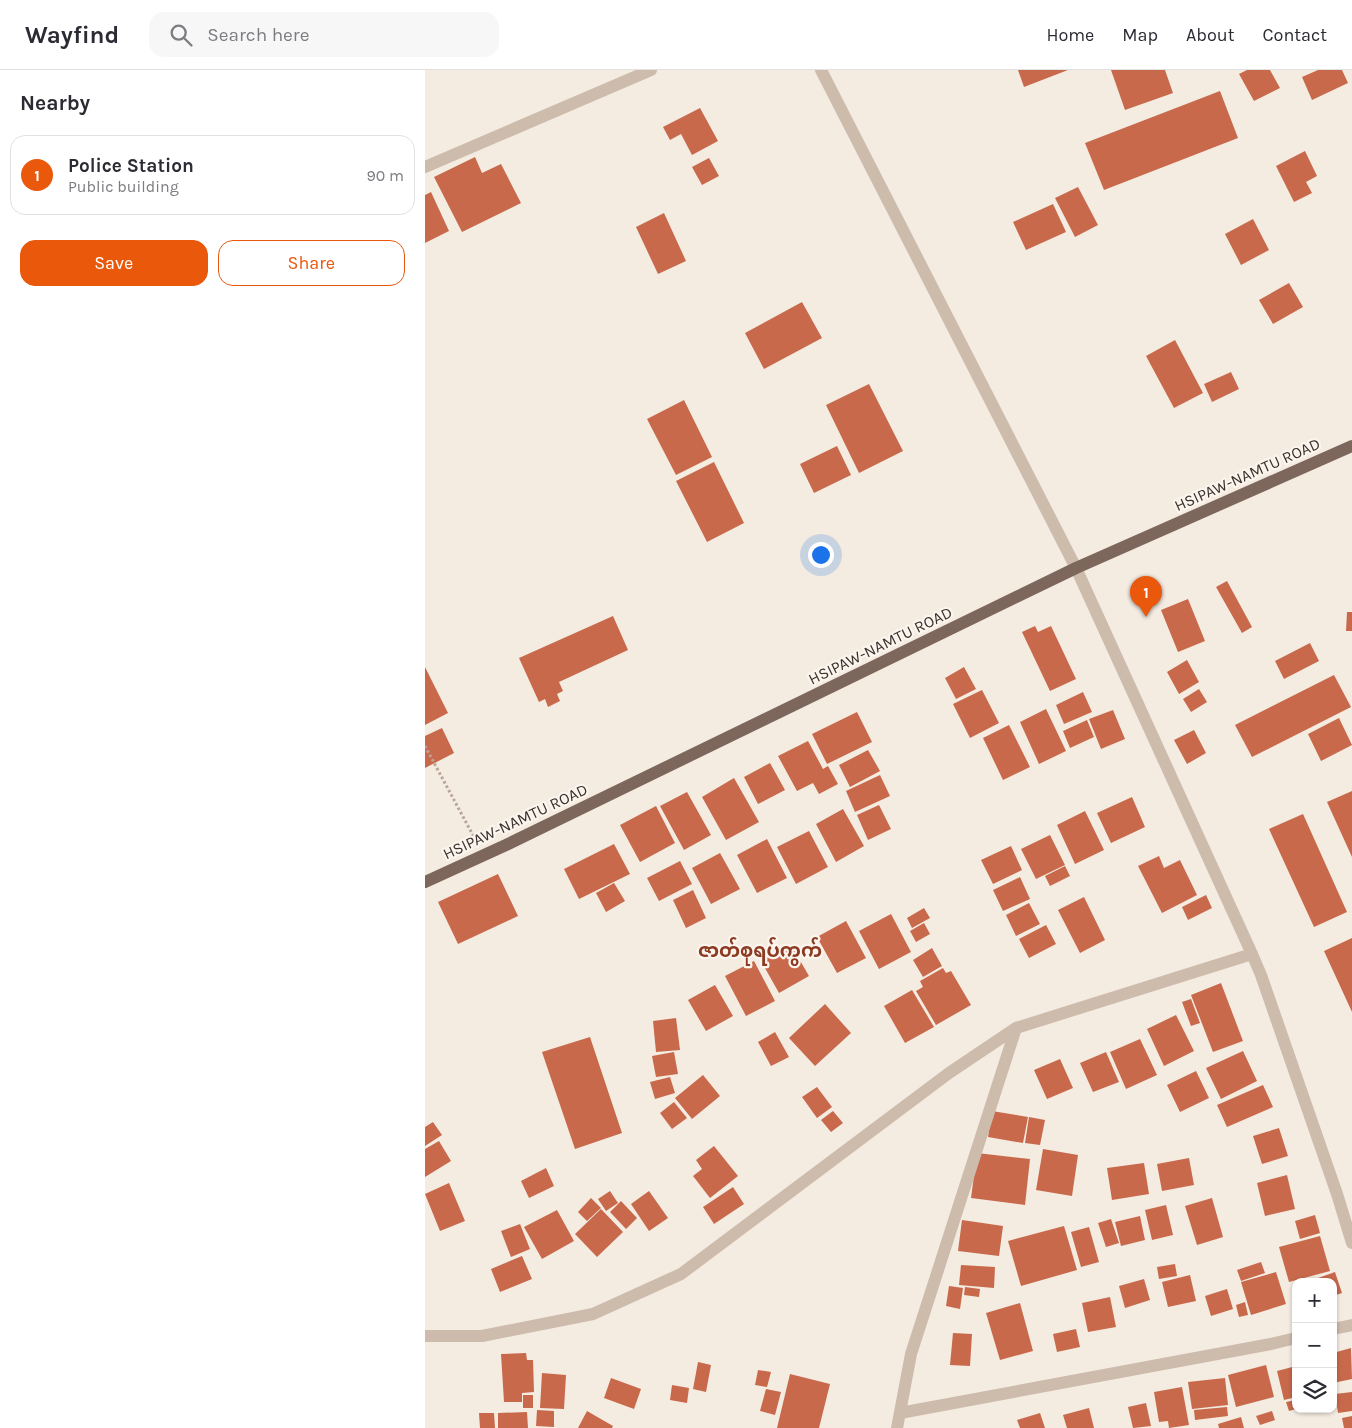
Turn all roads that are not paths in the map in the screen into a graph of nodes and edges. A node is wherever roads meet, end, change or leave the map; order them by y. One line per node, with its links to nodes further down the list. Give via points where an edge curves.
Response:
1 (651, 70): 3 (street)
2 (821, 70): 5 (street)
3 (425, 167)
4 (1352, 446): 5 (main road, HSIPAW-NAMTU ROAD)
5 (1076, 568): 6 (main road, HSIPAW-NAMTU ROAD); 7 (street)
6 (425, 882)
7 (1252, 954): 8 (street); 9 (street)
8 (1016, 1028): 12 (street, via 949,1073 681,1274 593,1314 482,1336); 14 (street, via 911,1354)
9 (1352, 1243)
10 (1352, 1324): 11 (street)
11 (1337, 1328)
12 (425, 1336)
13 (1292, 1339): 14 (street)
14 (899, 1413): 15 (street)
15 (897, 1428)

